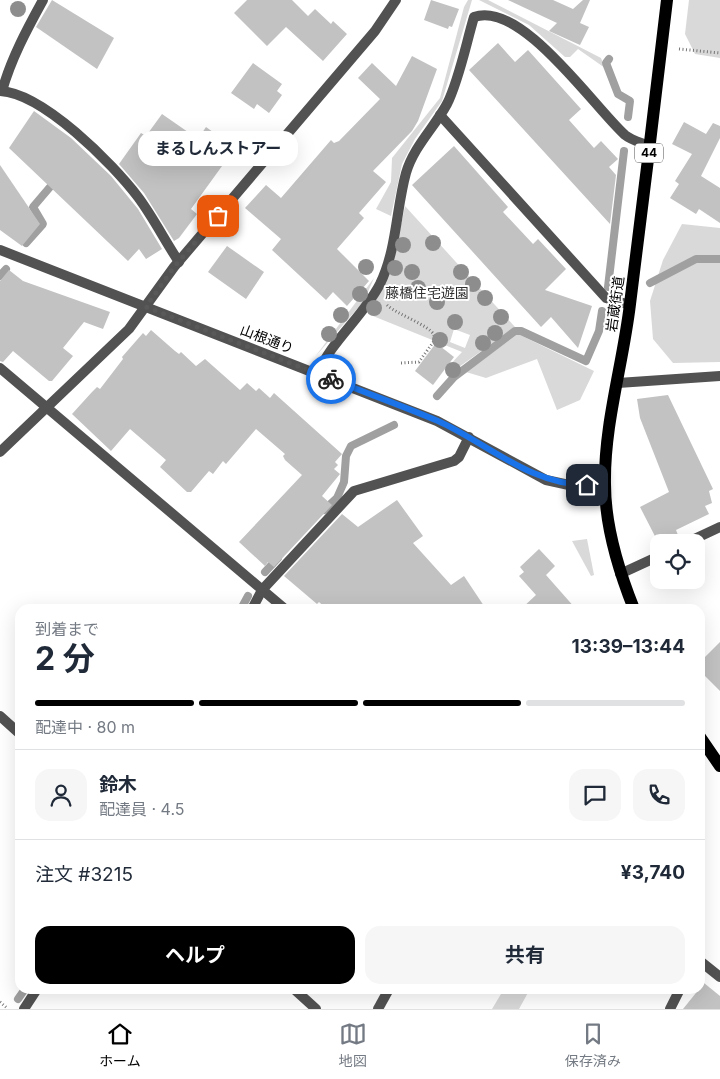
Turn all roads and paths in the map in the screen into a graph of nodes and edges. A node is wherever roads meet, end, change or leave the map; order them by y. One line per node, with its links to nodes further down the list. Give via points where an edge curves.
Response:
1 (43, 0): 6 (street)
2 (396, 0): 10 (street, via 375,31)
3 (667, 0): 8 (main road, 岩蔵街道 / 44)
4 (676, 49): 5 (path)
5 (720, 53)
6 (1, 91): 10 (street, via 35,105 67,125 89,144 138,197)
7 (440, 115): 8 (street, via 450,98 474,17 483,13 495,15 531,35 627,136); 11 (street, via 412,157 406,173 389,260); 12 (street, via 606,298)
8 (649, 146): 12 (main road, 岩蔵街道 / 44)
9 (0, 250): 13 (street, 山根通り)
10 (179, 262): 13 (street)
11 (375, 292): 14 (path, via 393,310 434,335 434,341 419,362); 16 (street, via 323,360)
12 (630, 306): 18 (main road, 岩蔵街道 / 44)
13 (146, 307): 16 (street, 山根通り); 19 (street, via 129,328)
14 (402, 363)
15 (0, 368): 19 (street)
16 (318, 374): 20 (street, 山根通り)
17 (720, 376): 18 (street)
18 (618, 383): 22 (main road, 岩蔵街道 / 44, via 608,433)
19 (47, 408): 21 (street); 27 (street)
20 (469, 437): 22 (street, 山根通り, via 546,480 568,485); 27 (street, via 454,461 354,491)
21 (0, 452)
22 (605, 485): 26 (main road, 岩蔵街道 / 44, via 608,524)
23 (720, 528): 24 (street)
24 (705, 535)
25 (650, 560): 26 (street)
26 (620, 574): 30 (main road, 岩蔵街道 / 44)
27 (262, 590): 28 (street); 29 (street)
28 (255, 604)
29 (279, 604)
30 (632, 604)
31 (0, 716): 32 (street)
32 (15, 730)
33 (705, 744): 34 (main road)
34 (720, 766)
35 (705, 965): 36 (street)
36 (720, 977)
37 (34, 994): 43 (street)
38 (300, 994): 44 (street)
39 (386, 994): 45 (street)
40 (678, 994): 46 (street)
41 (0, 1002): 42 (path)
42 (9, 1009)
43 (24, 1009)
44 (316, 1009)
45 (378, 1009)
46 (670, 1009)

